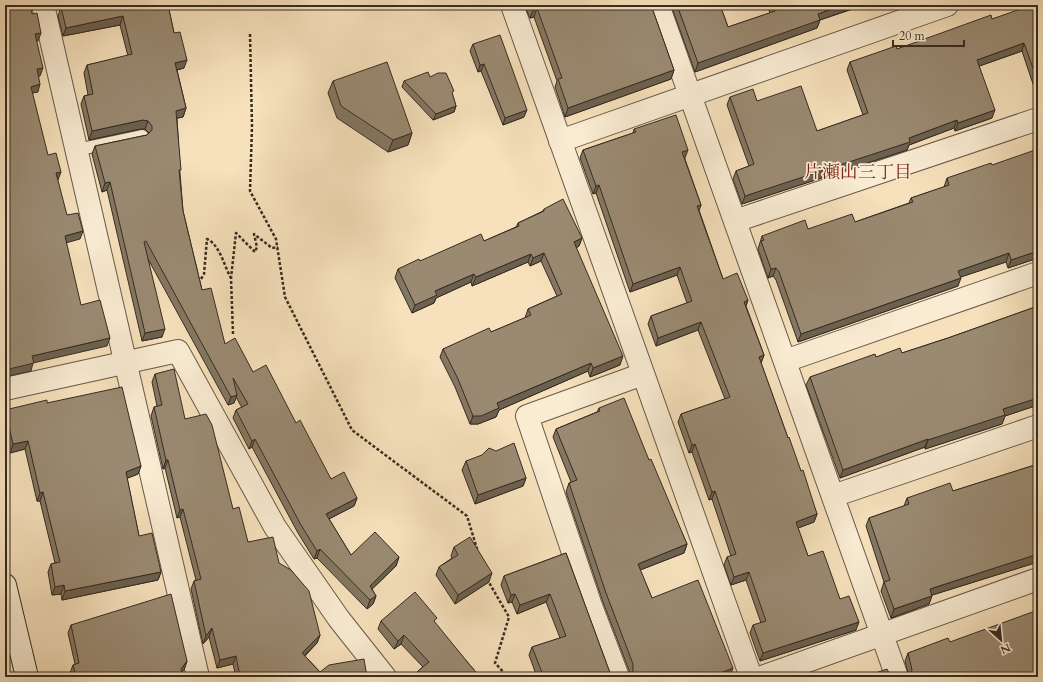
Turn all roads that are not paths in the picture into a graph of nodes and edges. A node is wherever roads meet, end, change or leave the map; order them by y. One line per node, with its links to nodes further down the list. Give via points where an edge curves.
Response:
1 (43, 5): 9 (street)
2 (512, 5): 8 (street)
3 (658, 5): 5 (street)
4 (947, 5): 5 (street)
5 (690, 96): 8 (street); 10 (street)
6 (1038, 119): 10 (street)
7 (142, 136): 9 (lane)
8 (560, 141): 14 (street)
9 (76, 150): 13 (street)
10 (735, 221): 12 (street)
11 (1038, 273): 12 (street)
12 (785, 361): 17 (street)
13 (125, 362): 15 (street); 22 (street); 23 (street, via 178,351 275,527 339,620)
14 (643, 374): 24 (street, via 527,416); 25 (street)
15 (5, 389)
16 (1038, 426): 17 (street)
17 (833, 496): 20 (street)
18 (1038, 579): 20 (street)
19 (5, 584): 21 (street)
20 (882, 634): 26 (street); 27 (street)
21 (27, 677)
22 (198, 677)
23 (385, 677)
24 (618, 677)
25 (751, 677)
26 (762, 677)
27 (897, 677)

